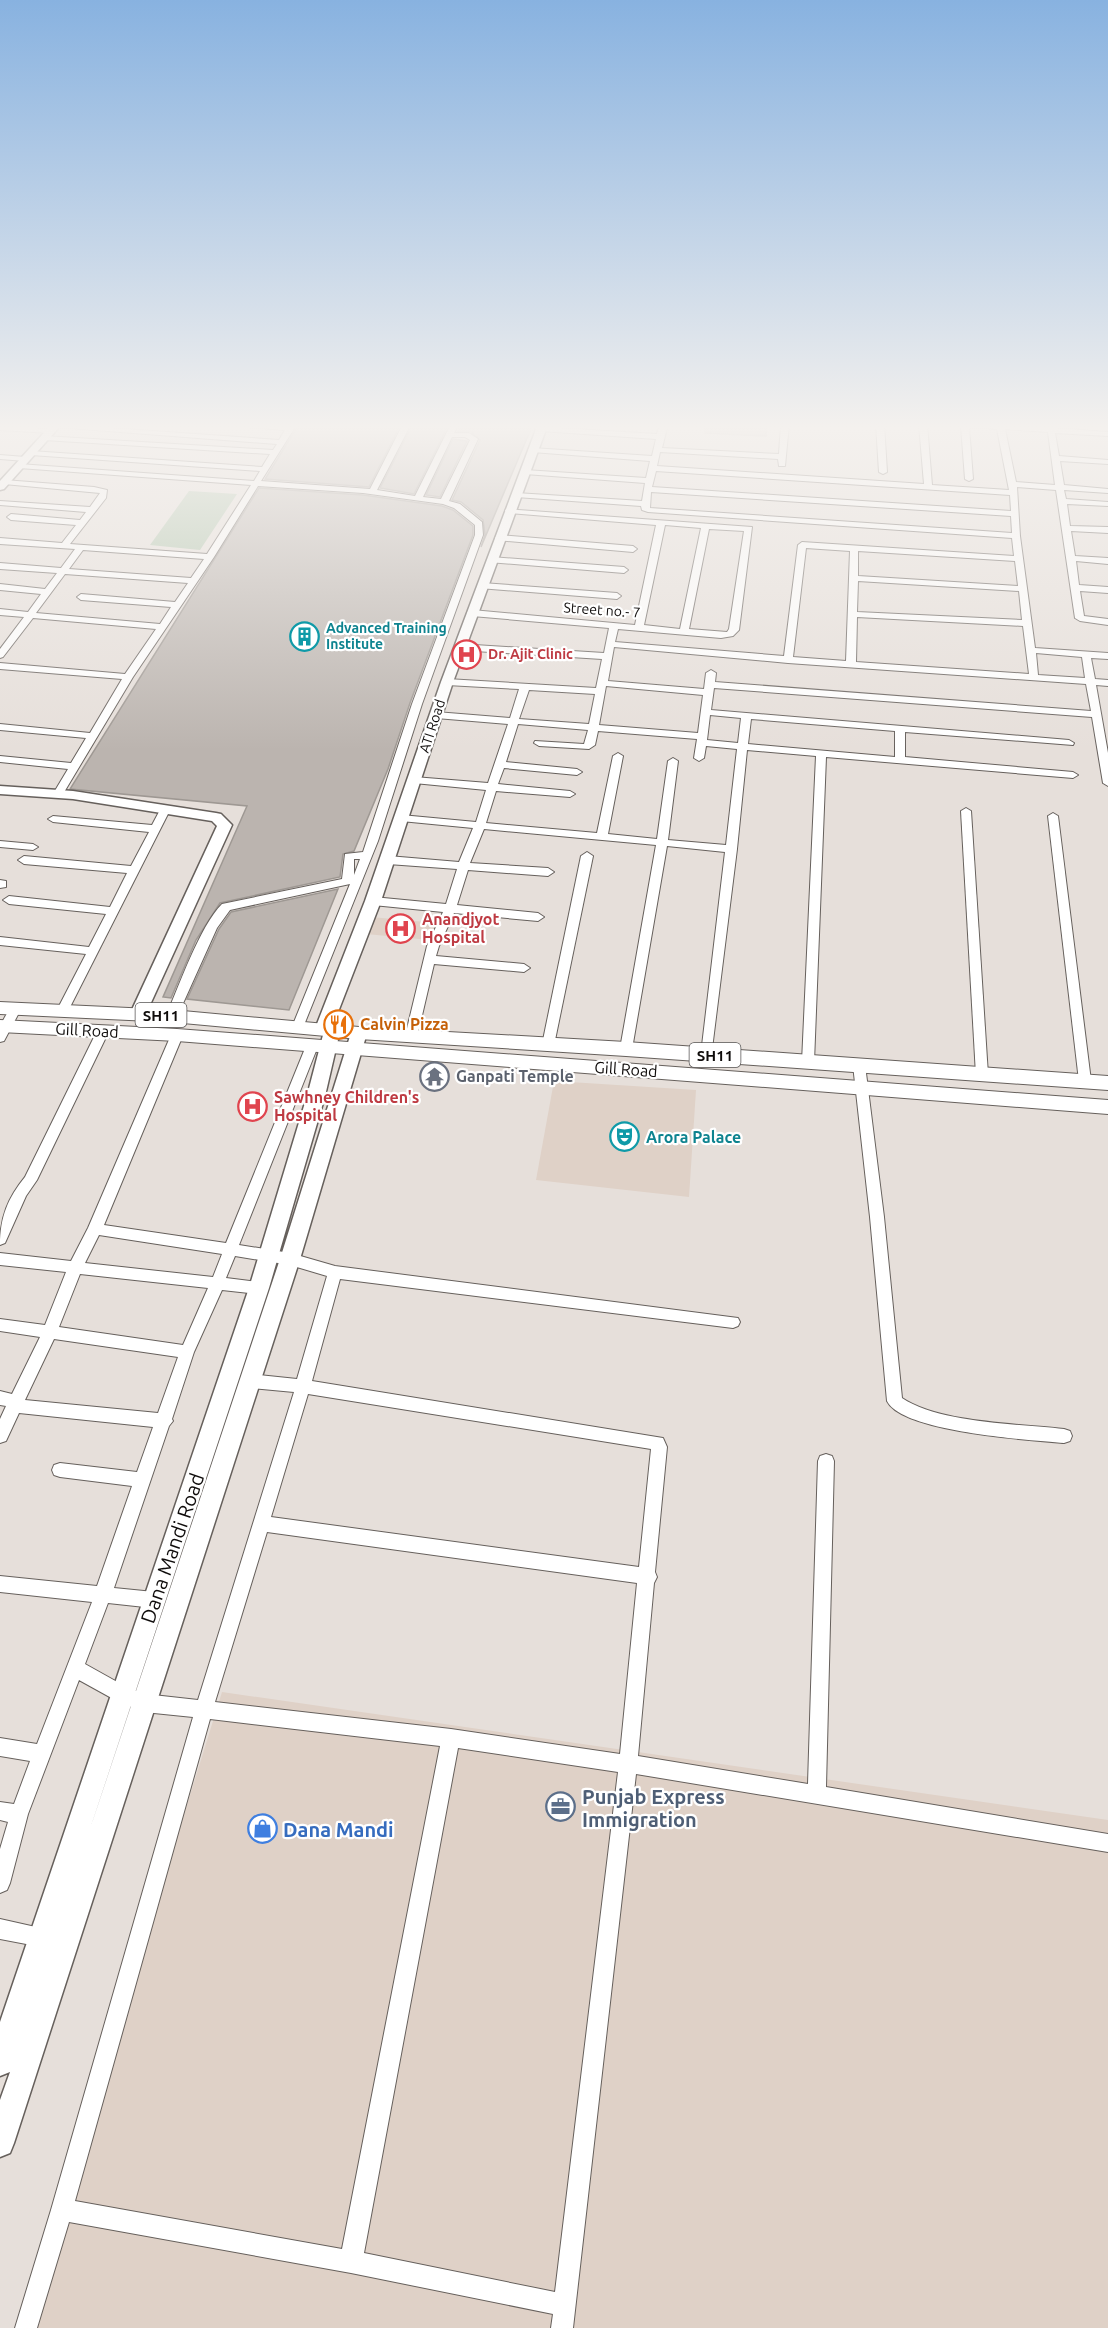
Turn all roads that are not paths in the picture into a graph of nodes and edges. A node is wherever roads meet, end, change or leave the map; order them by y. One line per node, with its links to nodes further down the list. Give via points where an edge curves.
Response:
1 (74, 533): 14 (street)
2 (225, 533): 18 (street)
3 (479, 533): 109 (street)
4 (501, 533): 12 (street, ATI Road)
5 (659, 533): 44 (street)
6 (704, 533): 46 (street)
7 (750, 533): 46 (street, Street no.- 7, via 734,630 730,634)
8 (967, 533): 11 (street)
9 (1016, 533): 11 (street)
10 (1066, 533): 19 (street)
11 (1016, 536): 21 (street)
12 (499, 538): 17 (street); 20 (street, ATI Road)
13 (0, 541): 14 (street)
14 (64, 546): 15 (street)
15 (81, 547): 18 (street); 25 (street)
16 (854, 548): 21 (street); 26 (street); 54 (street, via 801,546)
17 (633, 549)
18 (210, 557): 27 (street)
19 (1071, 558): 22 (street); 30 (street)
20 (491, 560): 24 (street); 28 (street, ATI Road)
21 (1019, 560): 31 (street)
22 (1108, 561)
23 (0, 566): 25 (street)
24 (624, 570)
25 (63, 571): 27 (street); 33 (street)
26 (853, 578): 31 (street); 39 (street)
27 (194, 581): 36 (street)
28 (482, 586): 34 (street); 38 (street, ATI Road)
29 (0, 587): 33 (street)
30 (1077, 588): 32 (street); 41 (street, via 1080,618)
31 (1023, 589): 42 (street)
32 (1108, 590)
33 (48, 592): 40 (street)
34 (617, 596)
35 (81, 597): 36 (street)
36 (178, 605): 45 (street)
37 (0, 612): 40 (street)
38 (472, 613): 43 (street, Street no.- 7); 48 (street, ATI Road)
39 (852, 614): 42 (street); 55 (street)
40 (31, 615): 45 (street); 51 (street)
41 (1108, 622)
42 (1026, 623): 49 (street)
43 (615, 624): 44 (street, Street no.- 7); 47 (street)
44 (639, 626): 46 (street, Street no.- 7)
45 (163, 627): 58 (street)
46 (684, 630)
47 (610, 644): 52 (street); 54 (street)
48 (459, 647): 52 (street); 61 (street, ATI Road)
49 (1030, 650): 50 (street); 59 (street)
50 (1086, 654): 53 (street); 60 (street)
51 (0, 656)
52 (607, 656): 64 (street)
53 (1108, 656)
54 (788, 660): 55 (street)
55 (851, 663): 59 (street)
56 (0, 666): 58 (street)
57 (711, 673): 65 (street)
58 (129, 677): 76 (street)
59 (1034, 678): 60 (street)
60 (1090, 681): 62 (street); 66 (street)
61 (447, 682): 63 (street); 70 (street, ATI Road)
62 (1108, 683)
63 (525, 686): 64 (street); 72 (street)
64 (600, 687): 65 (street); 74 (street)
65 (709, 688): 68 (street); 69 (street)
66 (1093, 701): 67 (street); 69 (street)
67 (1108, 702)
68 (705, 712): 71 (street); 77 (street)
69 (1095, 714): 92 (street)
70 (436, 715): 72 (street); 91 (street, ATI Road)
71 (746, 715): 75 (street); 80 (street)
72 (512, 722): 74 (street); 87 (street)
73 (0, 727): 76 (street)
74 (593, 727): 77 (street); 78 (street, via 589,747)
75 (900, 729): 79 (street); 86 (street)
76 (93, 736): 88 (street)
77 (701, 740): 80 (street); 83 (street)
78 (539, 743)
79 (1069, 743)
80 (743, 747): 81 (street); 108 (street)
81 (821, 754): 86 (street); 139 (street)
82 (618, 756): 104 (street)
83 (699, 758)
84 (0, 759): 88 (street)
85 (674, 761): 106 (street)
86 (900, 761): 90 (street)
87 (499, 764): 89 (street); 93 (street)
88 (75, 767): 95 (street)
89 (577, 771)
90 (1073, 776)
91 (414, 780): 93 (street); 100 (street, ATI Road)
92 (1108, 783)
93 (492, 787): 96 (street); 102 (street)
94 (0, 790): 95 (street)
95 (58, 794): 97 (street)
96 (570, 794)
97 (165, 810): 103 (street); 127 (street, via 216,817 225,825)
98 (966, 811): 141 (street)
99 (1053, 816): 142 (street)
100 (401, 818): 102 (street); 112 (street, ATI Road)
101 (53, 819): 103 (street)
102 (480, 825): 104 (street); 113 (street)
103 (156, 829): 114 (street)
104 (602, 837): 106 (street)
105 (0, 843): 107 (street)
106 (662, 843): 108 (street); 137 (street)
107 (33, 847)
108 (732, 849): 138 (street)
109 (367, 855): 128 (street, via 349,856 348,881 226,907 211,928); 129 (street)
110 (587, 856): 136 (street)
111 (24, 860): 114 (street)
112 (388, 860): 113 (street); 117 (street, ATI Road)
113 (463, 866): 115 (street); 118 (street)
114 (135, 870): 119 (street)
115 (548, 873)
116 (9, 900): 119 (street)
117 (373, 901): 118 (street); 134 (street, ATI Road)
118 (450, 908): 120 (street); 123 (street)
119 (114, 911): 122 (street)
120 (538, 917)
121 (0, 941): 122 (street)
122 (94, 951): 126 (street)
123 (430, 960): 124 (street); 133 (street)
124 (524, 968)
125 (8, 1008): 126 (main road, Gill Road / SH11); 130 (street)
126 (63, 1011): 127 (main road, Gill Road / SH11)
127 (138, 1014): 128 (main road, Gill Road / SH11)
128 (172, 1016): 129 (main road, Gill Road / SH11)
129 (298, 1027): 134 (main road, Gill Road / SH11)
130 (2, 1030): 131 (main road, Gill Road / SH11)
131 (103, 1031): 132 (main road, Gill Road / SH11); 147 (street)
132 (177, 1035): 134 (main road, Gill Road / SH11); 146 (street)
133 (411, 1037): 135 (main road, Gill Road / SH11); 136 (main road, Gill Road / SH11)
134 (323, 1038): 135 (main road, Gill Road / SH11); 148 (street); 149 (street, Dana Mandi Road, via 316,1096)
135 (356, 1042): 144 (main road, Gill Road / SH11); 149 (street)
136 (548, 1045): 137 (main road, Gill Road / SH11)
137 (626, 1049): 138 (main road, Gill Road / SH11)
138 (707, 1054): 139 (main road, Gill Road / SH11)
139 (808, 1062): 140 (main road, Gill Road / SH11)
140 (859, 1065): 141 (main road, Gill Road / SH11); 144 (street)
141 (982, 1074): 142 (main road, Gill Road / SH11)
142 (1085, 1081): 143 (main road, Gill Road / SH11)
143 (1108, 1083)
144 (860, 1087): 145 (main road, Gill Road / SH11); 165 (street, via 895,1401 908,1412 945,1421)
145 (1108, 1107)
146 (95, 1229): 148 (street); 151 (street)
147 (0, 1239)
148 (230, 1251): 149 (street); 153 (street)
149 (279, 1258): 152 (street); 154 (street, Dana Mandi Road); 159 (street)
150 (0, 1259): 151 (street)
151 (75, 1267): 153 (street); 157 (street)
152 (335, 1272): 155 (street); 160 (street)
153 (217, 1284): 154 (street); 158 (street)
154 (259, 1288): 173 (street, Dana Mandi Road)
155 (733, 1322)
156 (0, 1325): 157 (street)
157 (49, 1333): 158 (street); 162 (street)
158 (187, 1352): 163 (street)
159 (250, 1381): 160 (street); 176 (street)
160 (303, 1386): 169 (street); 170 (street, via 657,1443 660,1447)
161 (0, 1398): 162 (street)
162 (16, 1401): 163 (street, via 14,1406); 164 (street)
163 (165, 1421): 168 (street)
164 (0, 1436)
165 (1064, 1436)
166 (826, 1461): 182 (street)
167 (60, 1470): 168 (street)
168 (144, 1480): 172 (street)
169 (261, 1523): 170 (street); 177 (street)
170 (649, 1577): 181 (street)
171 (0, 1584): 172 (street)
172 (103, 1594): 173 (street); 174 (street)
173 (154, 1600): 175 (street, Dana Mandi Road)
174 (74, 1668): 175 (street); 180 (street)
175 (123, 1695): 176 (street); 187 (street, Dana Mandi Road)
176 (144, 1702): 177 (street); 189 (street)
177 (204, 1710): 178 (street); 190 (street)
178 (451, 1738): 181 (street); 191 (street)
179 (0, 1747): 180 (street)
180 (42, 1754): 183 (street)
181 (628, 1764): 182 (street); 192 (street)
182 (816, 1795): 184 (street)
183 (9, 1812): 185 (street)
184 (1108, 1843)
185 (0, 1883)
186 (0, 1929): 187 (street)
187 (42, 1937): 188 (street, Dana Mandi Road)
188 (0, 2061)
189 (0, 2143)
190 (62, 2210): 191 (street); 193 (street)
191 (351, 2262): 192 (street)
192 (565, 2305): 194 (street)
193 (26, 2328)
194 (561, 2328)

